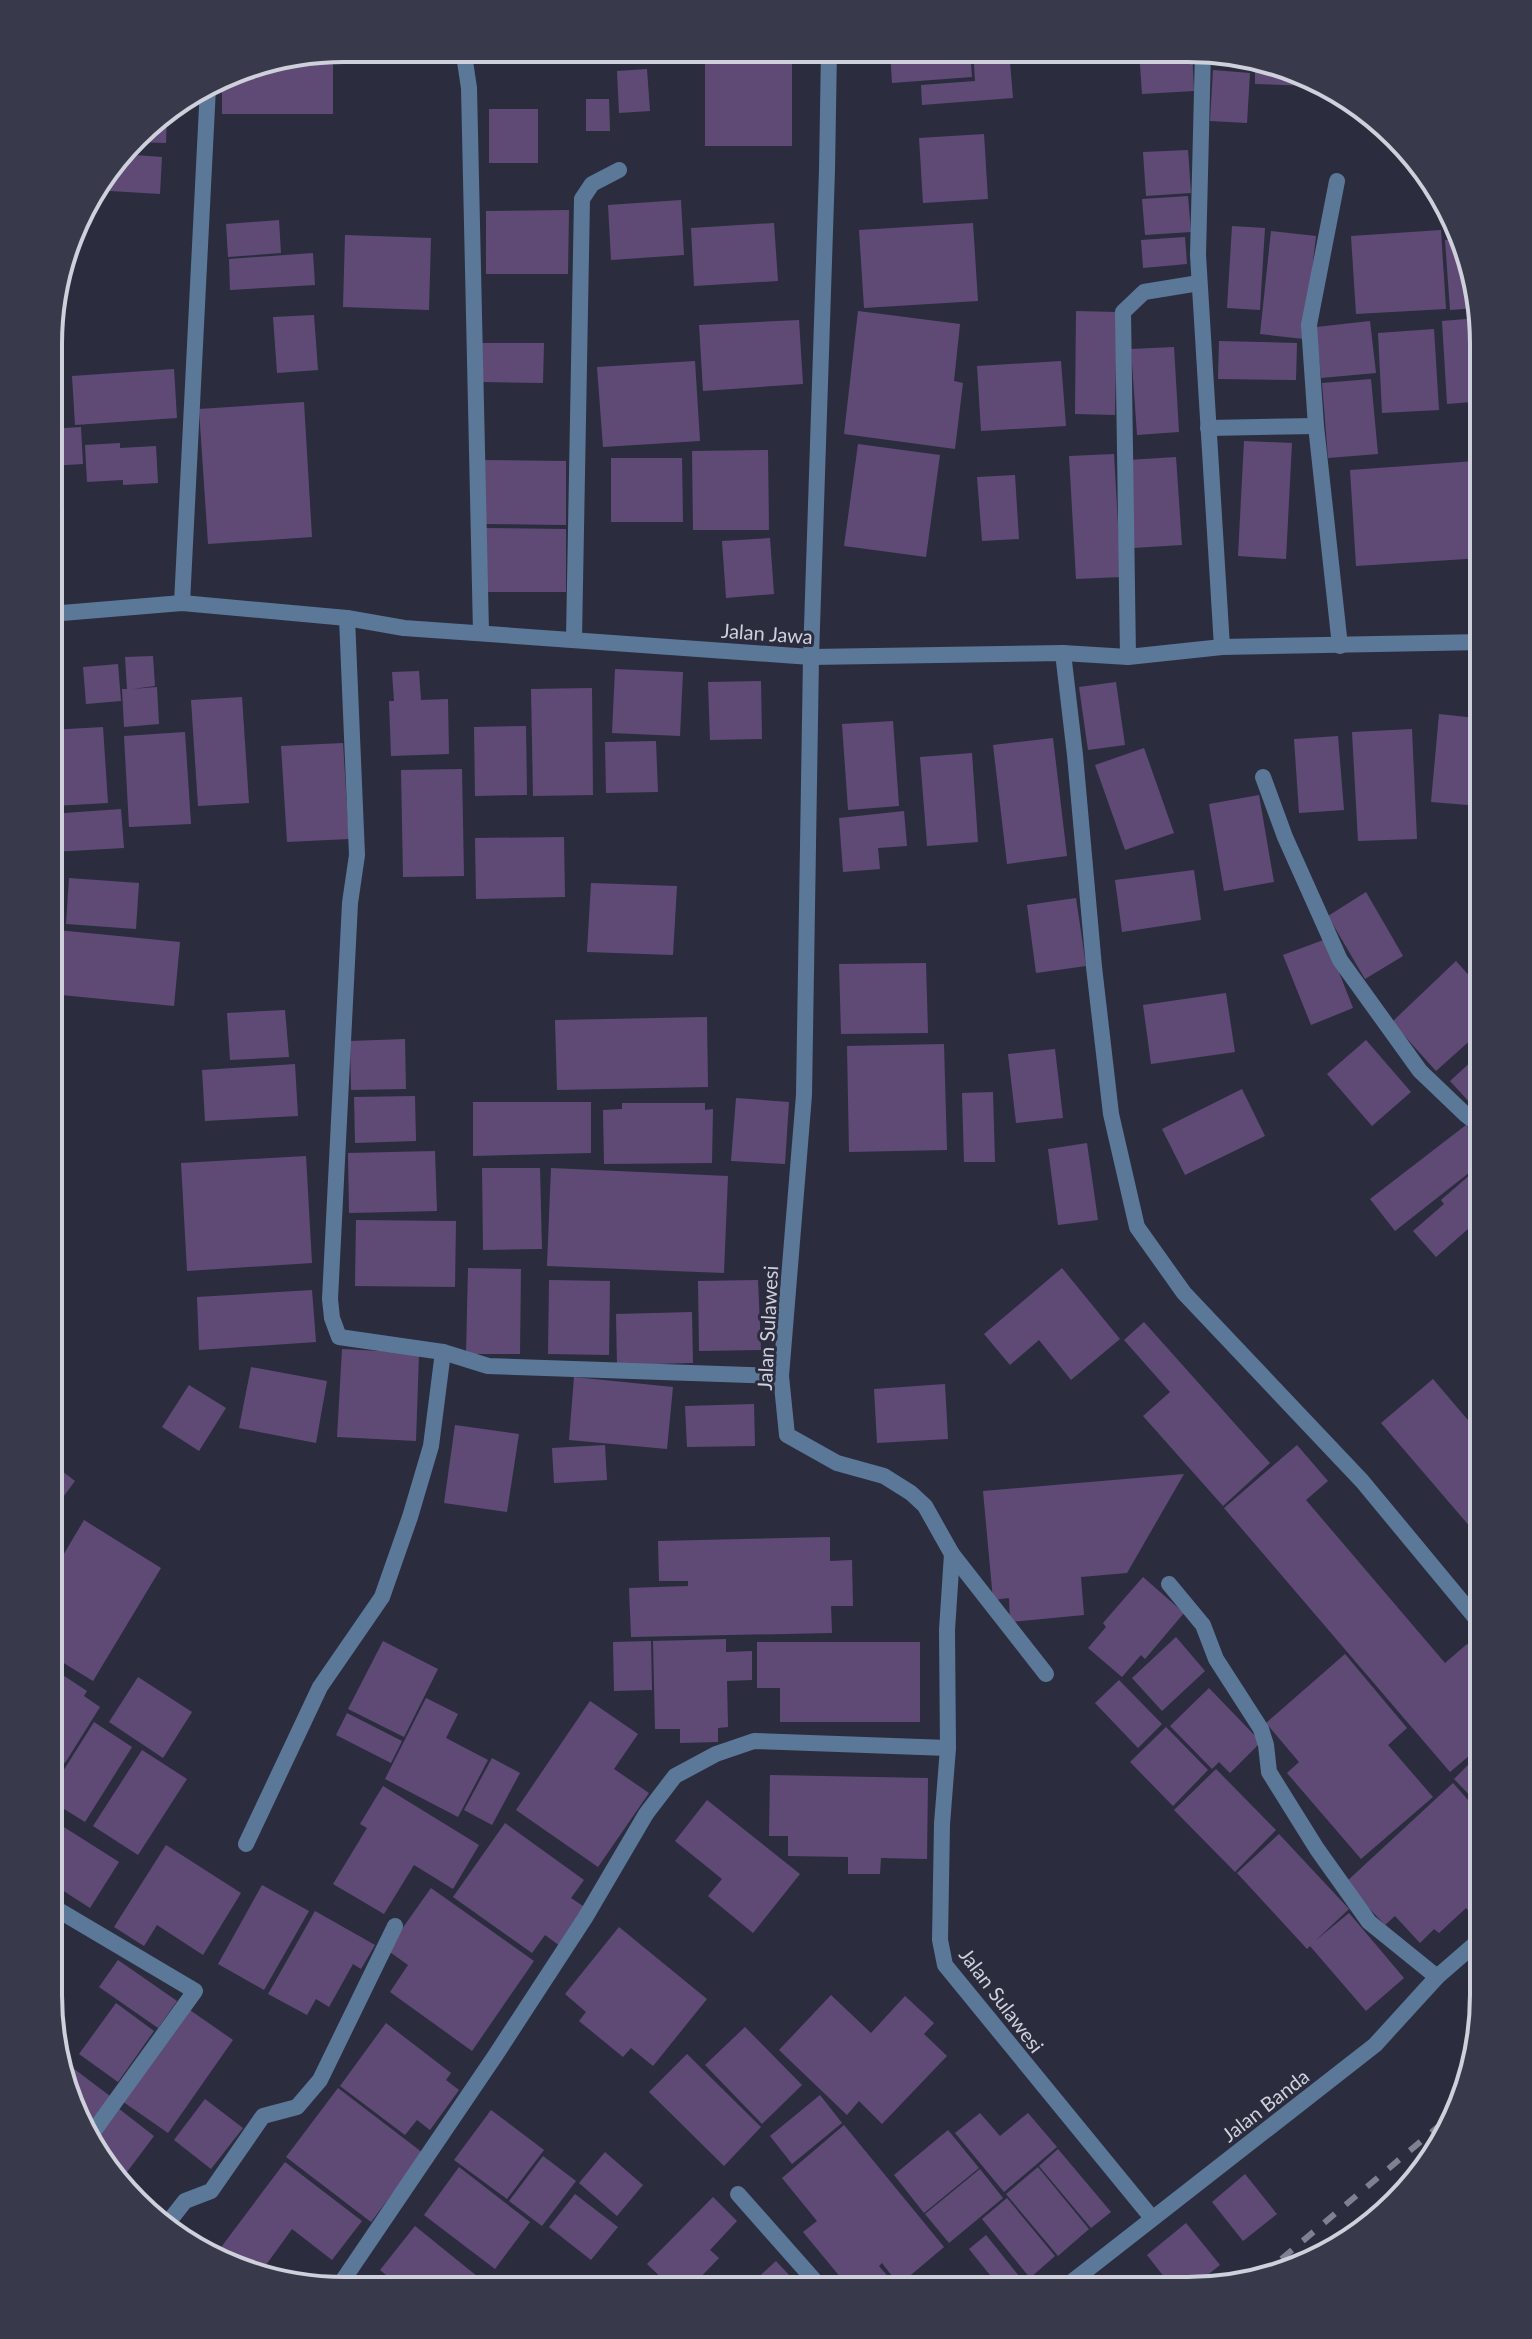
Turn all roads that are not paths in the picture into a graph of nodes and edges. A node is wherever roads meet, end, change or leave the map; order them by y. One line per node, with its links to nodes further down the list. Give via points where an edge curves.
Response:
1 (829, 62): 19 (street, Jalan Sulawesi)
2 (465, 63): 13 (street)
3 (1203, 63): 7 (street)
4 (207, 97): 10 (street)
5 (619, 170): 14 (street, via 592,184 582,199)
6 (1337, 181): 8 (street, via 1309,325)
7 (1199, 283): 9 (street); 20 (street, via 1144,292 1123,312)
8 (1316, 426): 9 (street); 16 (street)
9 (1208, 428): 17 (street)
10 (182, 603): 11 (street, Jalan Jawa); 12 (street, Jalan Jawa)
11 (62, 613)
12 (347, 618): 13 (street, Jalan Jawa, via 404,628); 23 (street, via 357,855 350,903 332,1318 339,1337)
13 (481, 632): 14 (street, Jalan Jawa)
14 (574, 639): 19 (street, Jalan Jawa)
15 (1470, 642): 16 (street, Jalan Jawa)
16 (1340, 646): 17 (street, Jalan Jawa)
17 (1222, 647): 20 (street, Jalan Jawa)
18 (1063, 653): 19 (street, Jalan Jawa); 20 (street, Jalan Jawa); 27 (street, via 1111,1114 1137,1227 1184,1293 1362,1481)
19 (811, 657): 24 (street, Jalan Sulawesi, via 804,1095)
20 (1128, 657)
21 (1263, 777): 22 (street, via 1340,960 1420,1071)
22 (1470, 1118)
23 (443, 1352): 24 (street, via 488,1366); 30 (street, via 431,1446 382,1597 320,1687)
24 (781, 1376): 25 (street, Jalan Sulawesi, via 787,1435 837,1463 884,1476 911,1493 925,1506)
25 (952, 1554): 28 (street); 29 (street, Jalan Sulawesi)
26 (1169, 1584): 34 (street, via 1203,1625 1216,1659 1261,1729 1269,1772 1317,1849 1369,1922)
27 (1469, 1610)
28 (1046, 1674)
29 (948, 1748): 38 (street, Jalan Sulawesi, via 940,1940 945,1965); 39 (street, via 754,1741 675,1776)
30 (246, 1844)
31 (62, 1912): 35 (street, via 195,1991)
32 (395, 1926): 37 (street, via 320,2080 297,2107 263,2116 211,2191 185,2201)
33 (1469, 1949): 34 (street, Jalan Banda)
34 (1437, 1977): 38 (street, Jalan Banda, via 1375,2045)
35 (96, 2128)
36 (738, 2194): 40 (street)
37 (171, 2218)
38 (1152, 2218): 41 (street, Jalan Banda)
39 (345, 2277)
40 (811, 2277)
41 (1078, 2277)

